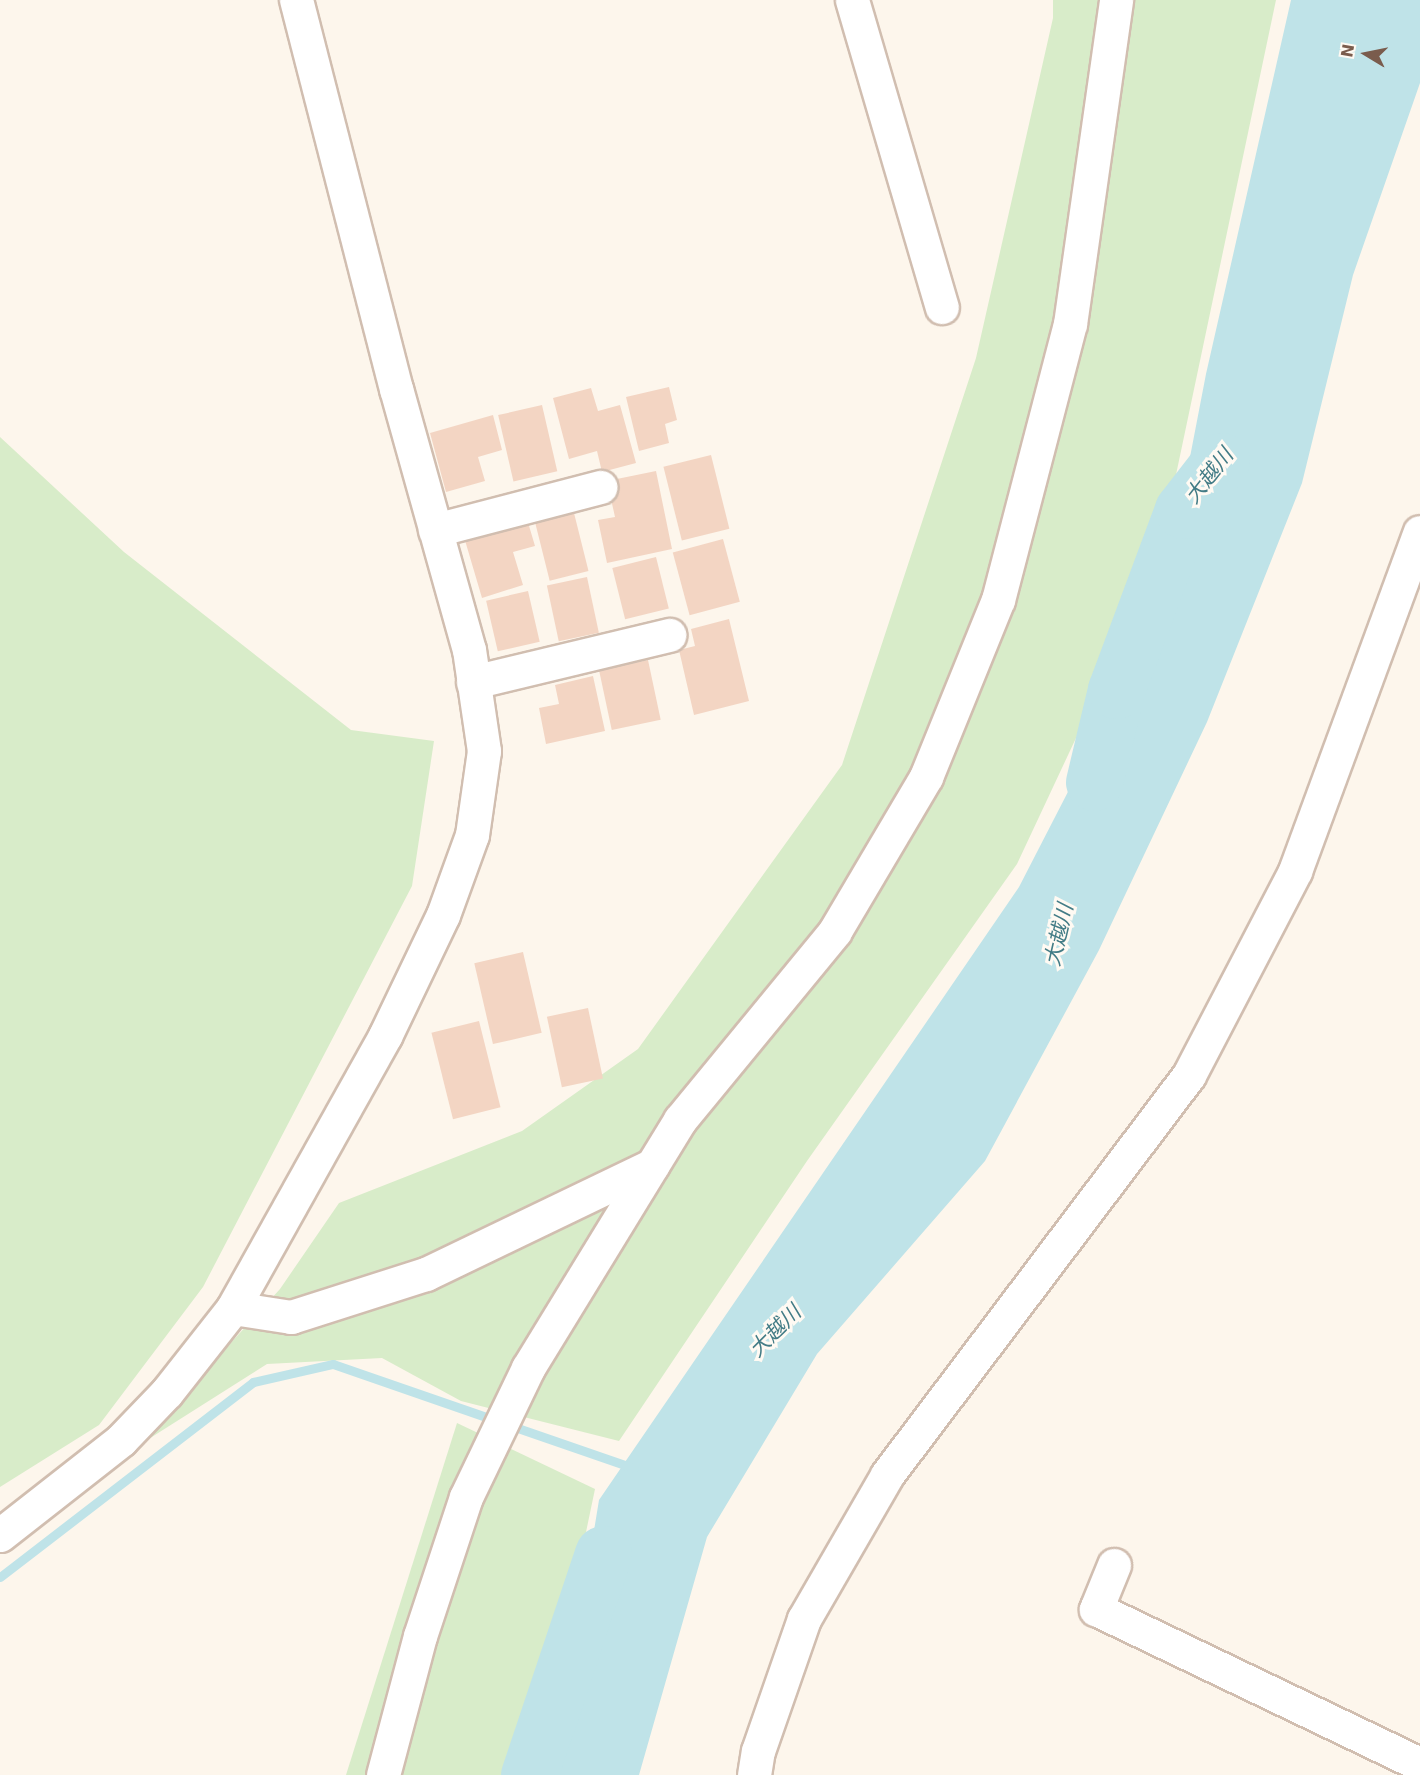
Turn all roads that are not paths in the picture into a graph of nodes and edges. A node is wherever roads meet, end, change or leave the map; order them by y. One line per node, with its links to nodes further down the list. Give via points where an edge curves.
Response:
1 (852, 0): 4 (street)
2 (1116, 0): 10 (street, via 1070,324 998,600 926,777 835,931 680,1120)
3 (302, 1): 6 (street)
4 (942, 307)
5 (600, 487): 6 (street)
6 (435, 530): 9 (street, via 469,650)
7 (1420, 532): 16 (street, via 1295,871 1189,1075 887,1475 804,1619 758,1751)
8 (669, 635): 9 (street)
9 (473, 682): 11 (street, via 484,752 472,835 443,915 385,1036)
10 (652, 1165): 11 (street, via 426,1274 291,1317); 15 (street, via 528,1368 466,1497 420,1636)
11 (233, 1308): 12 (street, via 167,1392 121,1440)
12 (0, 1535)
13 (1114, 1565): 14 (street, via 1096,1610)
14 (1420, 1764)
15 (383, 1775)
16 (754, 1775)

